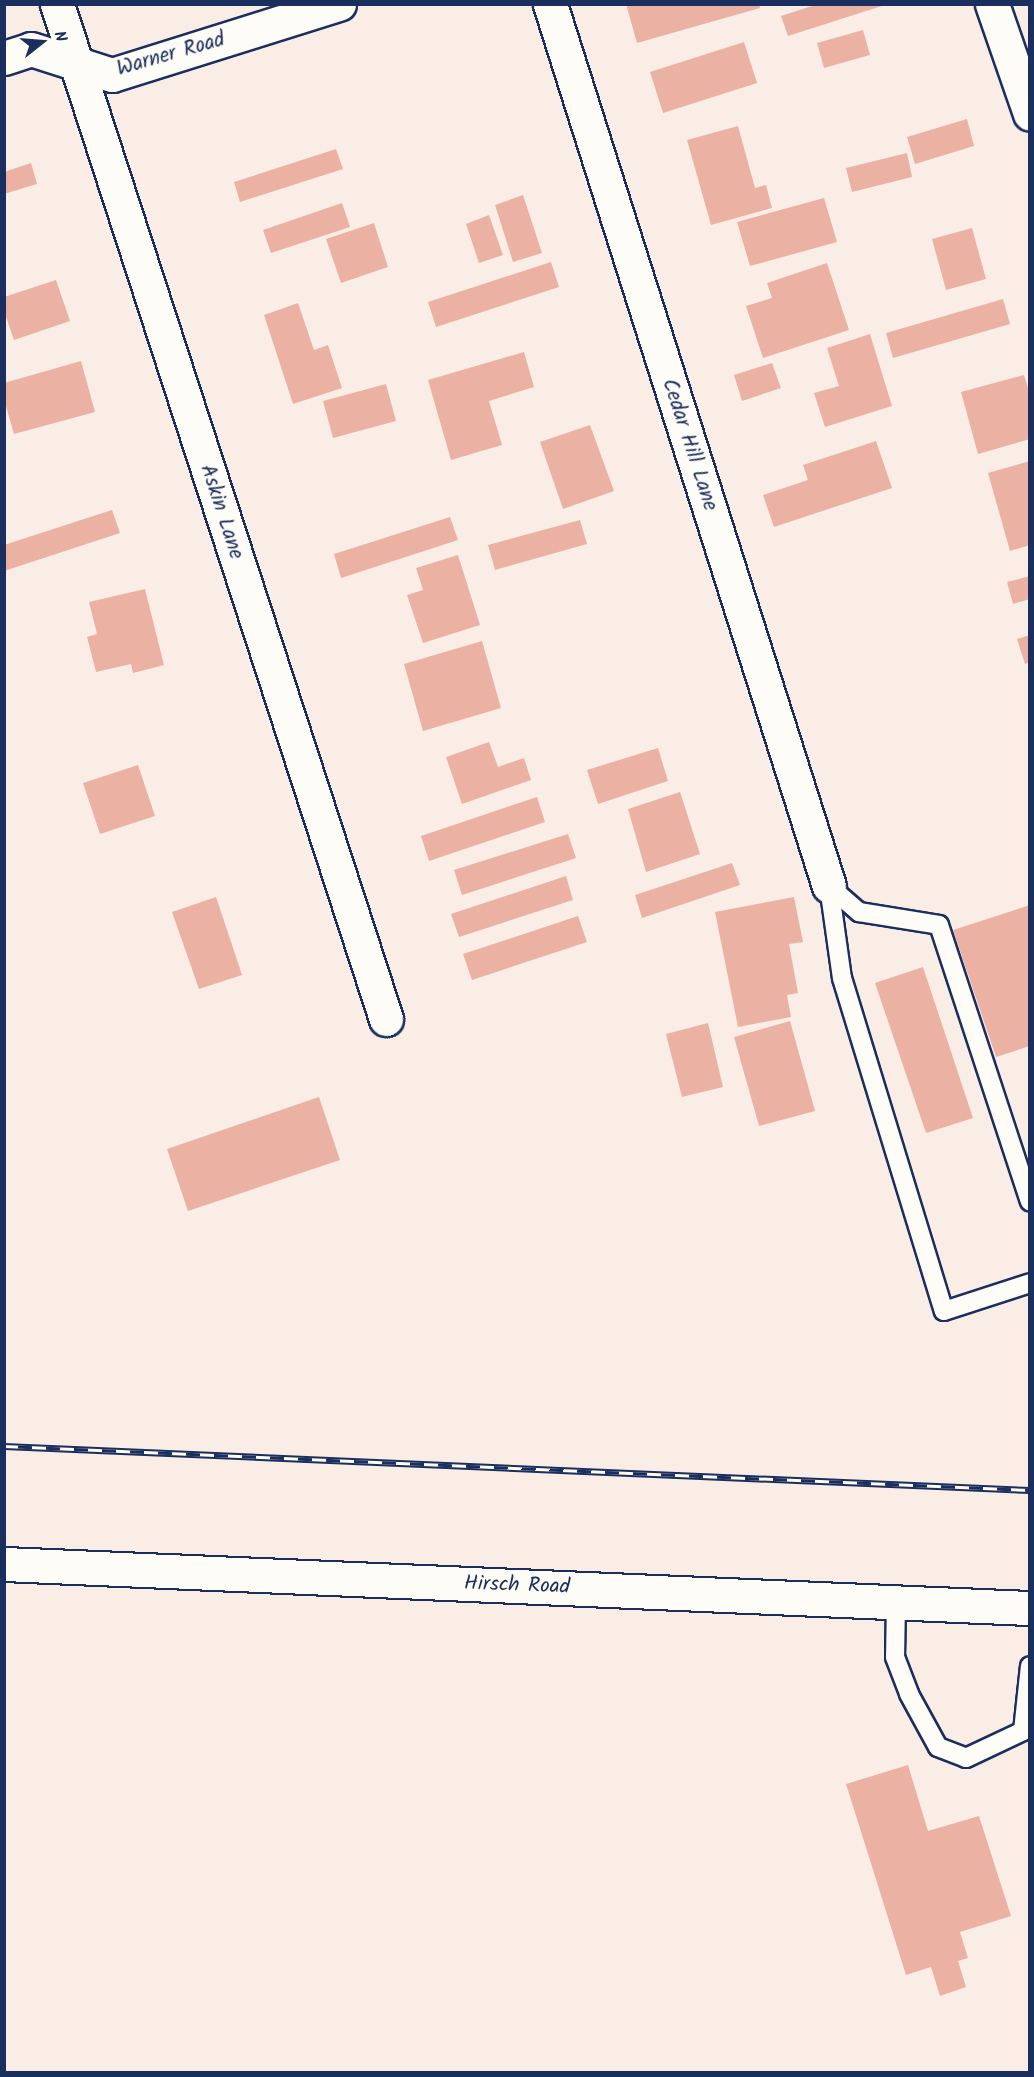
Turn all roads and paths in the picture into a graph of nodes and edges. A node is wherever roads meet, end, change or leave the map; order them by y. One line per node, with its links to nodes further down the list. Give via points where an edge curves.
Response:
1 (57, 4): 6 (street, Askin Lane)
2 (339, 4): 6 (street, Warner Road, via 112,75)
3 (550, 4): 8 (street, Cedar Hill Lane)
4 (992, 4): 7 (street)
5 (4, 58): 6 (street, Warner Road, via 31,49)
6 (76, 62): 9 (street, Askin Lane)
7 (1029, 114)
8 (829, 886): 10 (lane, via 859,912 939,925); 11 (lane, via 842,978 944,1311)
9 (386, 1019)
10 (1029, 1201)
11 (1029, 1283)
12 (4, 1564): 13 (street, Hirsch Road)
13 (896, 1602): 14 (street, Hirsch Road); 15 (lane, via 895,1657 909,1694 938,1747 966,1758 1023,1731)
14 (1029, 1608)
15 (1029, 1666)

